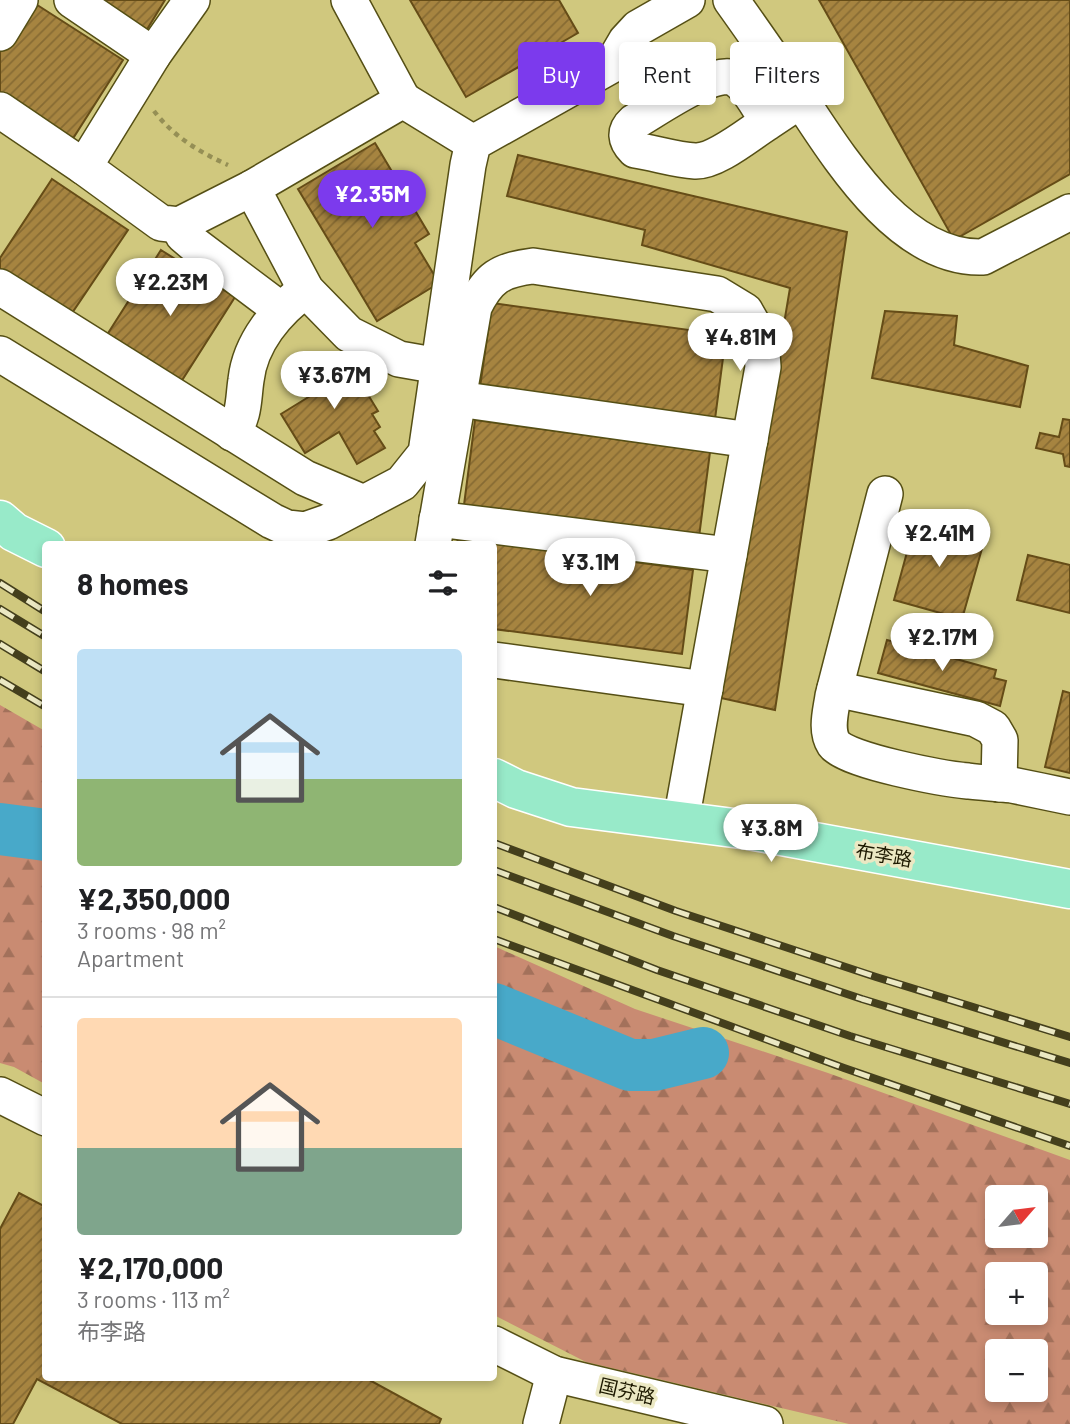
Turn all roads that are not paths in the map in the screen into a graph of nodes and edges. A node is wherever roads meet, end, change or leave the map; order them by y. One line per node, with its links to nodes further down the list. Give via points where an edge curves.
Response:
1 (20, 0): 7 (street)
2 (72, 0): 9 (street)
3 (192, 0): 9 (street)
4 (349, 0): 10 (street)
5 (731, 0): 8 (street)
6 (682, 1): 15 (street, via 638,28 612,65)
7 (0, 33)
8 (760, 42)
9 (150, 60): 16 (street)
10 (403, 100): 15 (street); 17 (street)
11 (794, 105): 14 (street)
12 (804, 105): 18 (street, via 853,178 905,228 939,248 983,257)
13 (0, 110): 16 (street)
14 (768, 122)
15 (473, 143): 23 (street)
16 (83, 167): 19 (street, via 161,223)
17 (262, 182): 19 (street); 21 (street)
18 (1070, 212)
19 (179, 225): 21 (street, via 196,246)
20 (0, 287): 25 (street)
21 (294, 300): 23 (street, via 369,346 399,359); 25 (street, via 260,339 250,360 243,411)
22 (0, 354): 28 (street, via 287,528 305,530)
23 (439, 366): 28 (street, via 426,453 402,483)
24 (458, 399): 26 (street); 26 (street, via 474,307 483,289 495,276 533,266 717,294 745,311 761,340 763,367); 30 (street)
25 (232, 433): 28 (street, via 305,478)
26 (750, 440): 32 (street)
27 (885, 494): 35 (street)
28 (364, 503)
29 (0, 520): 31 (main road)
30 (435, 531): 32 (street)
31 (42, 546)
32 (729, 555): 34 (street)
33 (497, 660): 34 (street)
34 (705, 689): 39 (street)
35 (835, 689): 37 (street, via 976,719 993,728 1000,740); 37 (street, via 830,734 843,751 902,769)
36 (497, 780): 39 (main road, 布李路, via 571,807)
37 (999, 784): 38 (street)
38 (1070, 797)
39 (681, 821): 40 (main road, 布李路)
40 (1070, 889)
41 (0, 1095): 42 (street)
42 (42, 1116)
43 (497, 1346): 44 (street, 国芬路)
44 (554, 1374): 45 (street); 46 (street, 国芬路)
45 (541, 1424)
46 (765, 1424)

